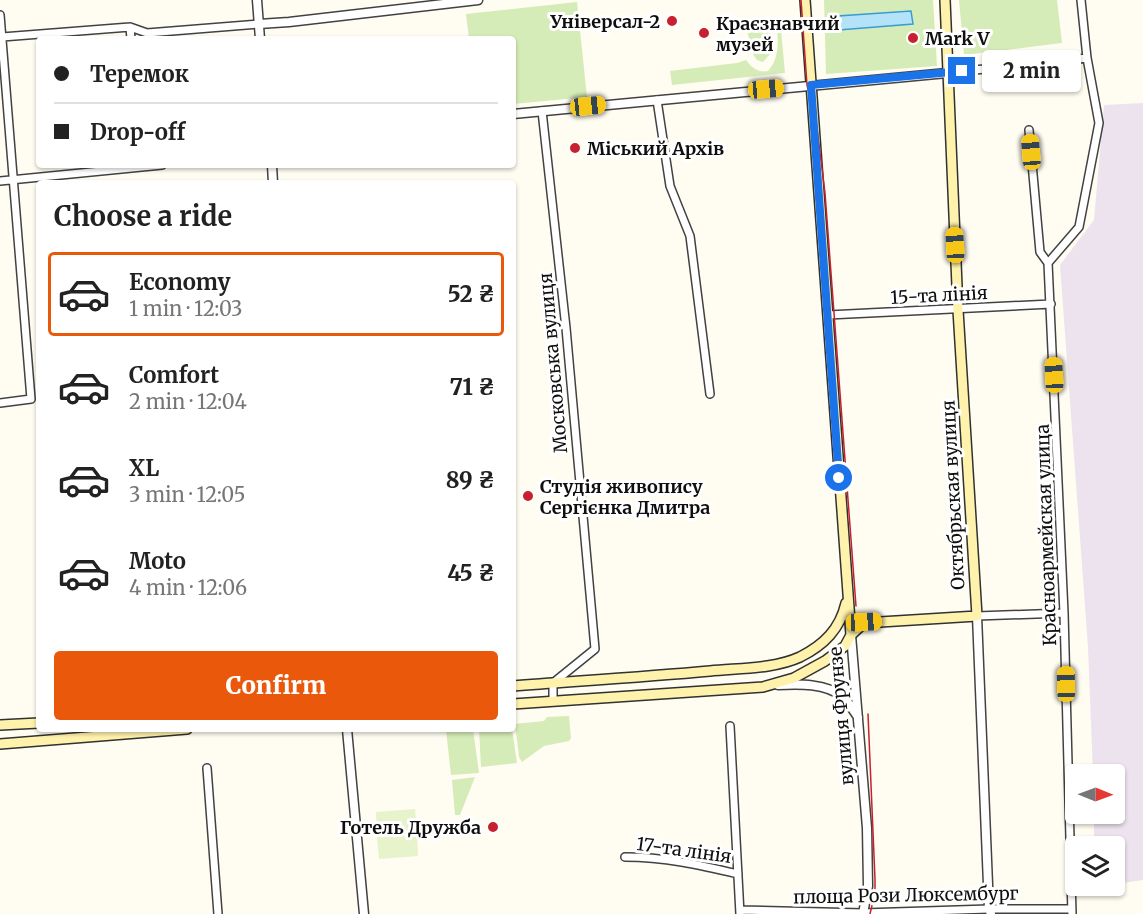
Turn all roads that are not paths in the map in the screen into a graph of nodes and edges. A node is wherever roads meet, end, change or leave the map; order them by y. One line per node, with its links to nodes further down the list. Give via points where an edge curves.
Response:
1 (257, 0): 7 (street)
2 (478, 0): 7 (street)
3 (805, 0): 14 (main road, вулиця Фрунзе)
4 (945, 0): 13 (main road, Октябрьская вулиця)
5 (1081, 0): 12 (street)
6 (0, 15): 11 (street)
7 (259, 24): 8 (street, via 147,33); 10 (street)
8 (130, 27): 9 (street); 11 (street)
9 (131, 36)
10 (260, 36)
11 (2, 38): 20 (street)
12 (1087, 58): 13 (street); 22 (street, via 1099,123 1087,187 1079,227)
13 (947, 73): 14 (street); 24 (main road, Октябрьская вулиця)
14 (811, 85): 15 (street); 25 (main road, вулиця Фрунзе)
15 (657, 100): 16 (street); 26 (street, via 670,186 690,236)
16 (542, 111): 17 (street); 32 (street, Московська вулиця, via 595,649)
17 (516, 114)
18 (1029, 130): 22 (street, Красноармейская улица, via 1040,252)
19 (125, 168): 20 (street)
20 (14, 180): 21 (street); 27 (street, via 31,399)
21 (0, 181)
22 (1048, 263): 23 (street, Красноармейская улица)
23 (1051, 304): 24 (street, 15-та лінія); 29 (street, Красноармейская улица)
24 (958, 310): 25 (street, 15-та лінія); 30 (main road, Октябрьская вулиця)
25 (828, 315): 28 (main road, вулиця Фрунзе)
26 (710, 394)
27 (0, 403)
28 (848, 595): 31 (main road, вулиця Фрунзе); 32 (main road, via 842,618 828,639 784,663)
29 (1064, 613): 30 (street); 49 (street, Красноармейская улица)
30 (976, 616): 31 (main road, via 864,622); 47 (street, Октябрьская вулиця)
31 (851, 635): 34 (main road, via 846,646 825,661 794,678); 37 (street, вулиця Фрунзе)
32 (554, 683): 33 (main road); 35 (street)
33 (516, 686)
34 (763, 687): 35 (main road); 37 (street, via 802,684 832,690 843,697)
35 (553, 701): 36 (main road)
36 (516, 704)
37 (859, 719): 52 (street, вулиця Фрунзе, via 867,828 868,886)
38 (36, 723): 39 (main road)
39 (0, 725)
40 (730, 726): 46 (street)
41 (150, 732): 43 (main road)
42 (347, 732): 51 (street)
43 (0, 744)
44 (207, 768): 50 (street)
45 (625, 857): 46 (street, 17-та лінія, via 683,862)
46 (738, 874): 48 (street)
47 (990, 911): 49 (street, площа Рози Люксембург); 52 (street, площа Рози Люксембург)
48 (740, 912): 52 (street, площа Рози Люксембург)
49 (1072, 912)
50 (218, 914)
51 (364, 914)
52 (863, 914)

